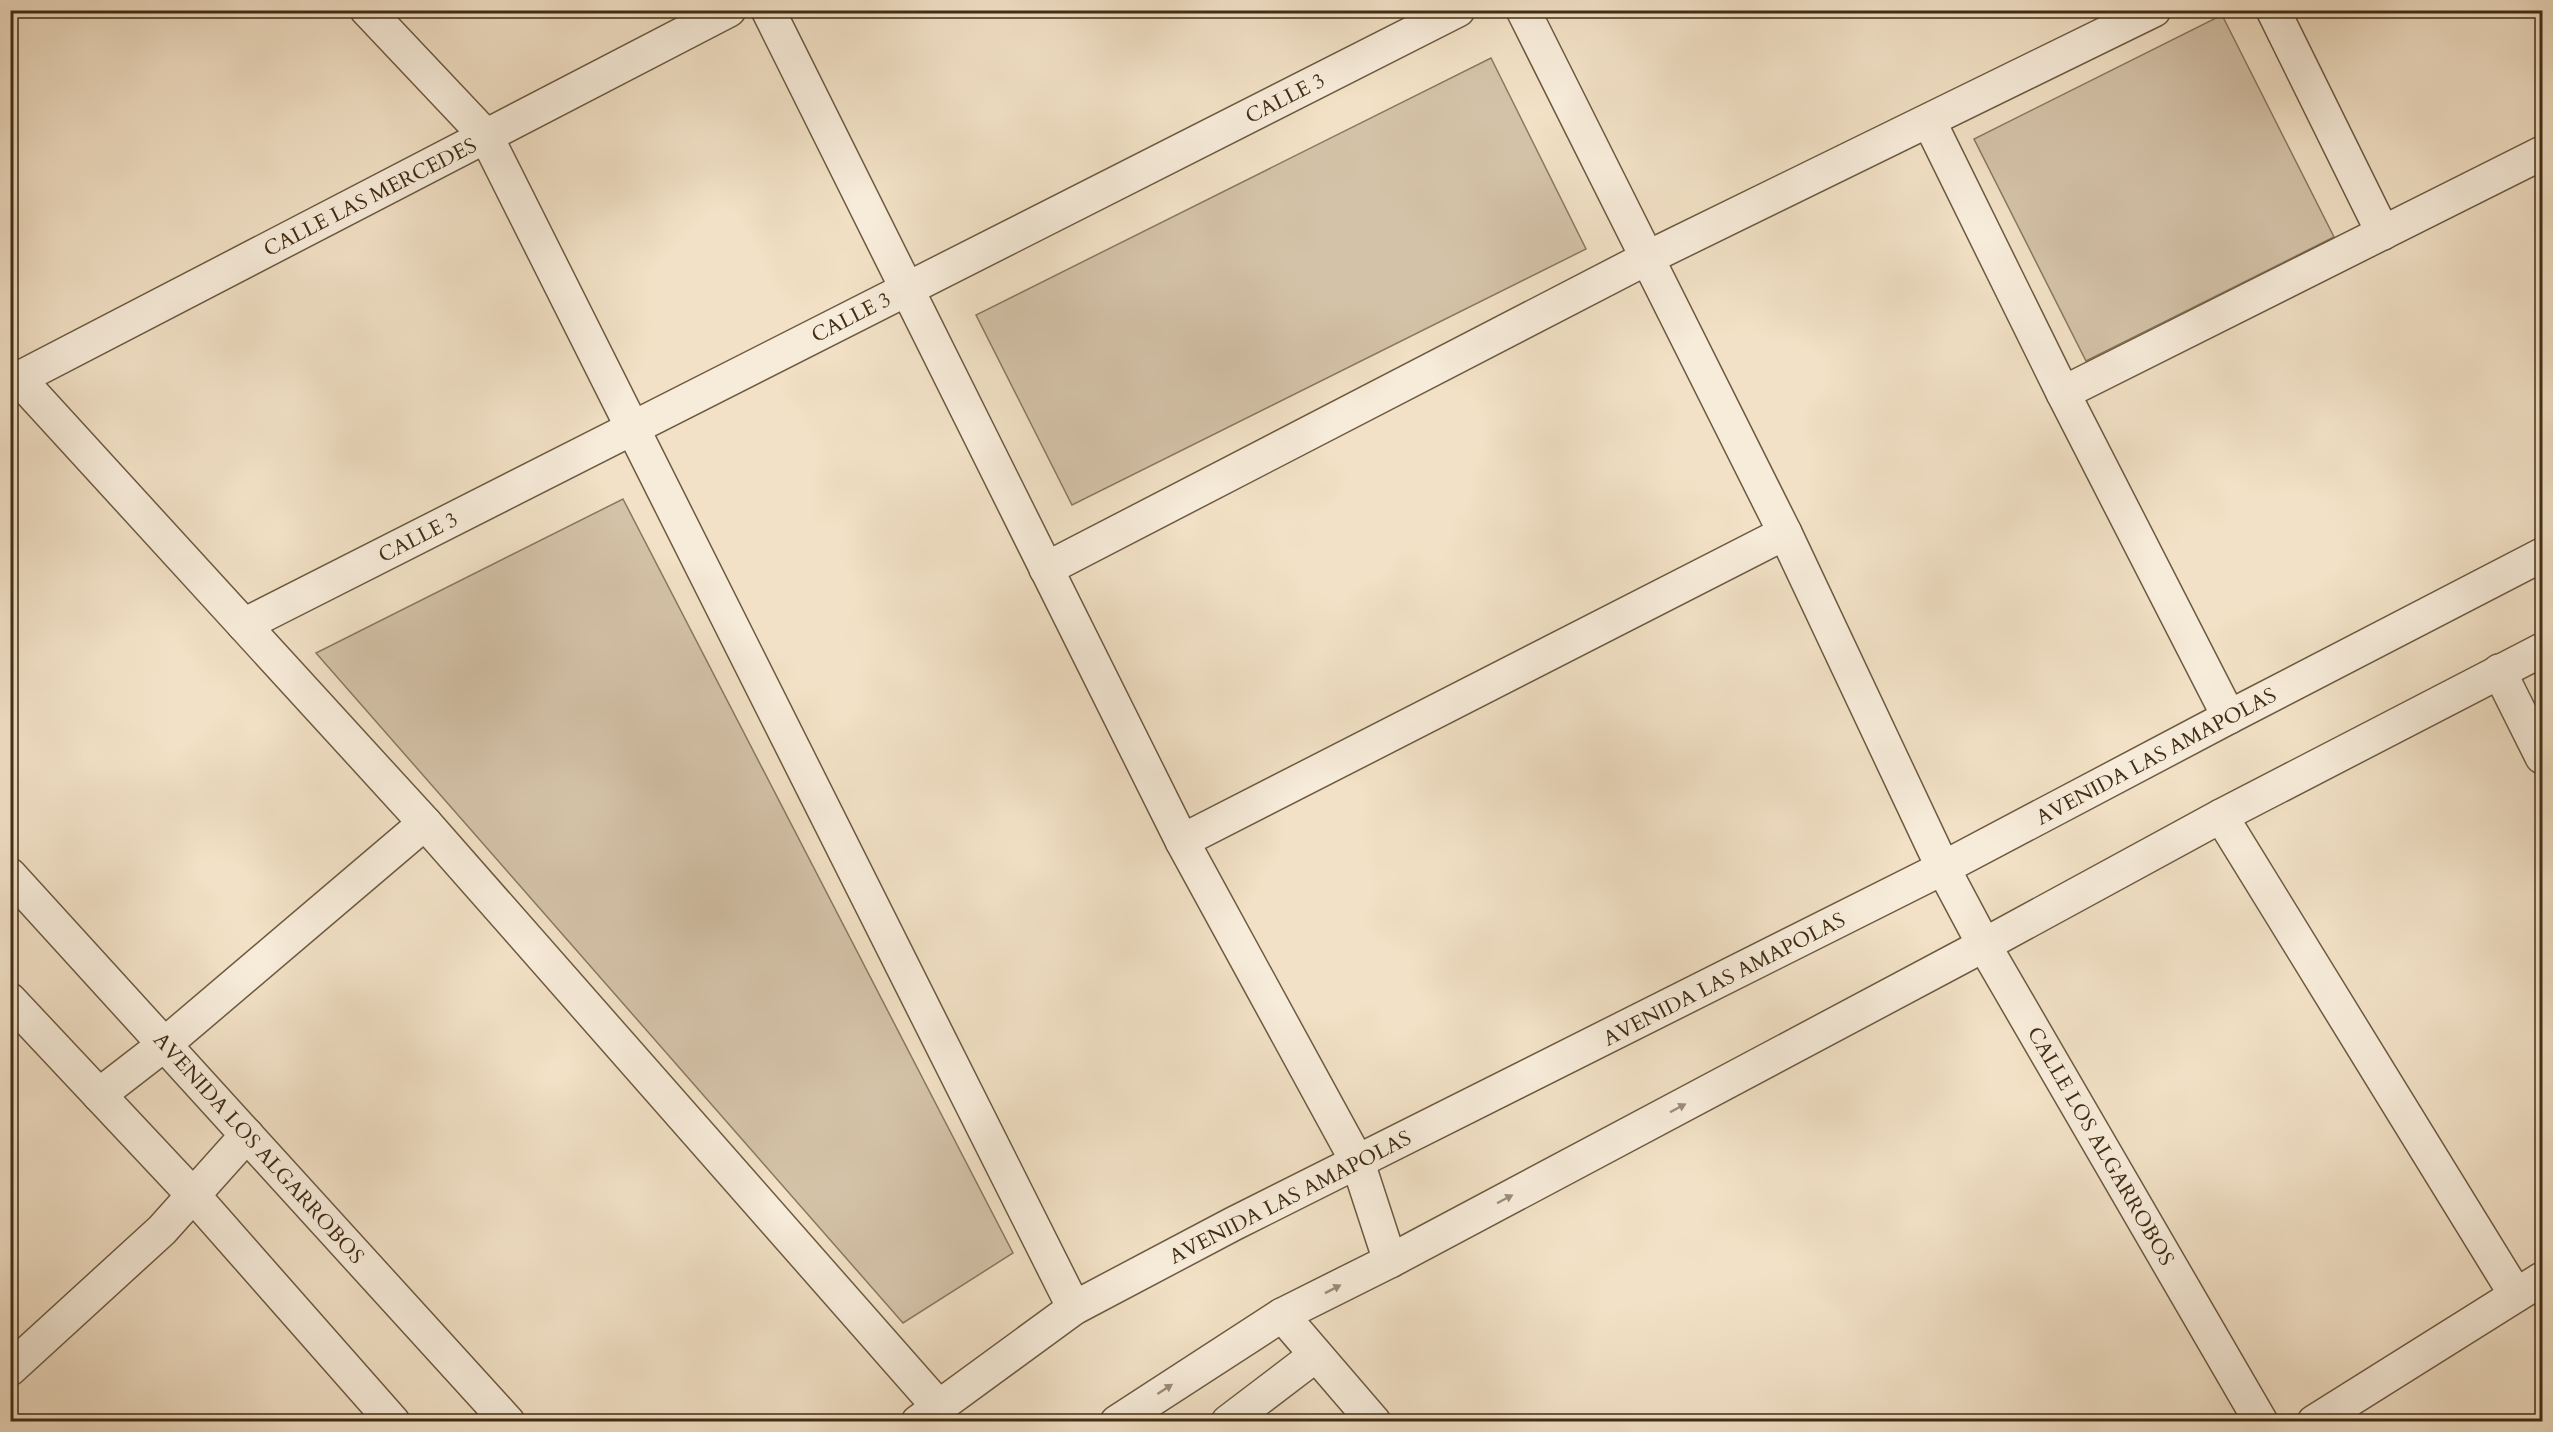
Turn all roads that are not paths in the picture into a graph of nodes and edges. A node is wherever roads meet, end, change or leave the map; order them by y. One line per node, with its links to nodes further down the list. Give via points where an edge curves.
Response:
1 (368, 10): 9 (street)
2 (729, 10): 9 (street, CALLE LAS MERCEDES)
3 (768, 10): 13 (street)
4 (1458, 10): 13 (street, CALLE 3)
5 (1523, 10): 12 (street, CALLE LOS ALGARROBOS)
6 (2154, 10): 8 (street)
7 (2273, 10): 11 (street)
8 (1929, 121): 12 (street); 15 (street)
9 (486, 136): 14 (street, CALLE LAS MERCEDES); 16 (street)
10 (2542, 153): 11 (street)
11 (2383, 233): 15 (street)
12 (1647, 258): 17 (street, CALLE LOS ALGARROBOS); 19 (street)
13 (907, 289): 16 (street, CALLE 3); 19 (street)
14 (14, 381): 20 (street)
15 (2063, 393): 23 (street)
16 (633, 428): 20 (street, CALLE 3); 39 (street)
17 (1785, 533): 27 (street); 28 (street, CALLE LOS ALGARROBOS)
18 (2542, 555): 23 (street, AVENIDA LAS AMAPOLAS)
19 (1046, 569): 27 (street)
20 (244, 624): 26 (street)
21 (2542, 650): 22 (street)
22 (2499, 671): 24 (street); 25 (street)
23 (2229, 717): 28 (street, AVENIDA LAS AMAPOLAS)
24 (2542, 757)
25 (2221, 816): 30 (street); 38 (street)
26 (425, 823): 32 (street); 43 (street)
27 (1182, 841): 35 (street)
28 (1943, 868): 30 (street, CALLE LOS ALGARROBOS); 35 (street, AVENIDA LAS AMAPOLAS)
29 (10, 876): 32 (street, AVENIDA LOS ALGARROBOS)
30 (1984, 945): 37 (street, one-way to 30); 49 (street, CALLE LOS ALGARROBOS)
31 (10, 1000): 33 (street)
32 (165, 1044): 33 (street); 34 (street, AVENIDA LOS ALGARROBOS)
33 (99, 1095): 36 (street)
34 (247, 1134): 36 (street); 45 (street, AVENIDA LOS ALGARROBOS)
35 (1358, 1163): 37 (street); 39 (street, AVENIDA LAS AMAPOLAS)
36 (193, 1195): 42 (street, via 162,1230); 44 (street)
37 (1389, 1261): 40 (street, one-way to 37)
38 (2529, 1287): 50 (street)
39 (1074, 1308): 43 (street, AVENIDA LAS AMAPOLAS)
40 (1282, 1315): 41 (street); 46 (street, one-way to 40)
41 (1316, 1355): 47 (street); 48 (street)
42 (10, 1369)
43 (928, 1414)
44 (393, 1422)
45 (507, 1422)
46 (1117, 1422)
47 (1228, 1422)
48 (1374, 1422)
49 (2261, 1422)
50 (2314, 1422)

